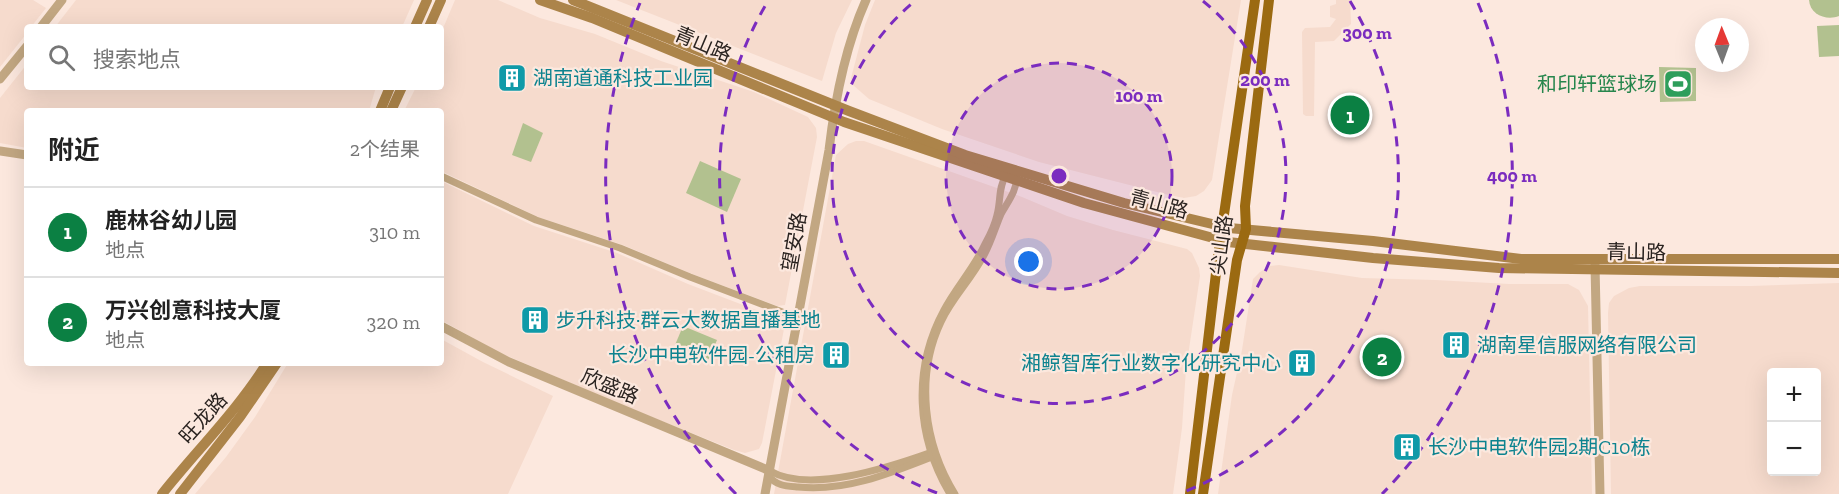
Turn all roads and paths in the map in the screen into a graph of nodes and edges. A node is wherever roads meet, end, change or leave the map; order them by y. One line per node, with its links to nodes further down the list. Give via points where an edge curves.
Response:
1 (62, 0): 11 (street)
2 (67, 0): 12 (street)
3 (427, 0): 13 (main road)
4 (441, 0): 14 (main road)
5 (540, 0): 24 (main road, 青山路)
6 (573, 0): 21 (main road, 青山路)
7 (861, 0): 21 (street, 望安路, via 843,52)
8 (866, 0): 21 (street, 望安路)
9 (1255, 0): 29 (main road, 尖山路)
10 (1269, 0): 30 (main road, 尖山路, via 1245,206)
11 (43, 24)
12 (48, 24)
13 (416, 24)
14 (430, 24)
15 (24, 50): 17 (street)
16 (24, 56): 18 (street)
17 (0, 79)
18 (0, 86)
19 (389, 90): 22 (main road)
20 (401, 90): 23 (main road)
21 (834, 105): 24 (street, 望安路); 27 (main road, 青山路)
22 (381, 108)
23 (392, 108)
24 (831, 117): 27 (main road, 青山路); 36 (street, 望安路)
25 (0, 152): 26 (street)
26 (24, 156)
27 (1011, 175): 29 (main road, 青山路); 31 (main road, 青山路, via 1084,203); 41 (street, via 984,255 947,311 932,347 926,404); 41 (street, via 998,195 998,213 987,242 944,309 926,355 922,404)
28 (444, 178): 36 (street, via 536,220 620,248)
29 (1223, 226): 30 (main road, 青山路); 31 (main road, 尖山路)
30 (1246, 230): 32 (main road, 尖山路); 34 (main road, 青山路)
31 (1221, 240): 32 (main road, 青山路); 48 (main road, 尖山路)
32 (1242, 244): 34 (main road, 青山路, via 1499,268); 49 (main road, 尖山路)
33 (1839, 259): 34 (main road, 青山路)
34 (1597, 265): 35 (main road, 青山路); 50 (street)
35 (1839, 273)
36 (796, 319): 42 (street, 望安路)
37 (444, 328): 42 (street, 欣盛路, via 509,362)
38 (444, 332): 42 (street, 欣盛路, via 508,366)
39 (265, 366): 43 (main road, 旺龙路, via 240,404)
40 (275, 366): 44 (main road, 旺龙路)
41 (933, 454): 42 (street, via 834,488 778,484); 46 (street); 47 (street)
42 (767, 473): 45 (street, 望安路)
43 (162, 494)
44 (180, 494)
45 (763, 494)
46 (950, 494)
47 (955, 494)
48 (1190, 494)
49 (1203, 494)
50 (1601, 494)

